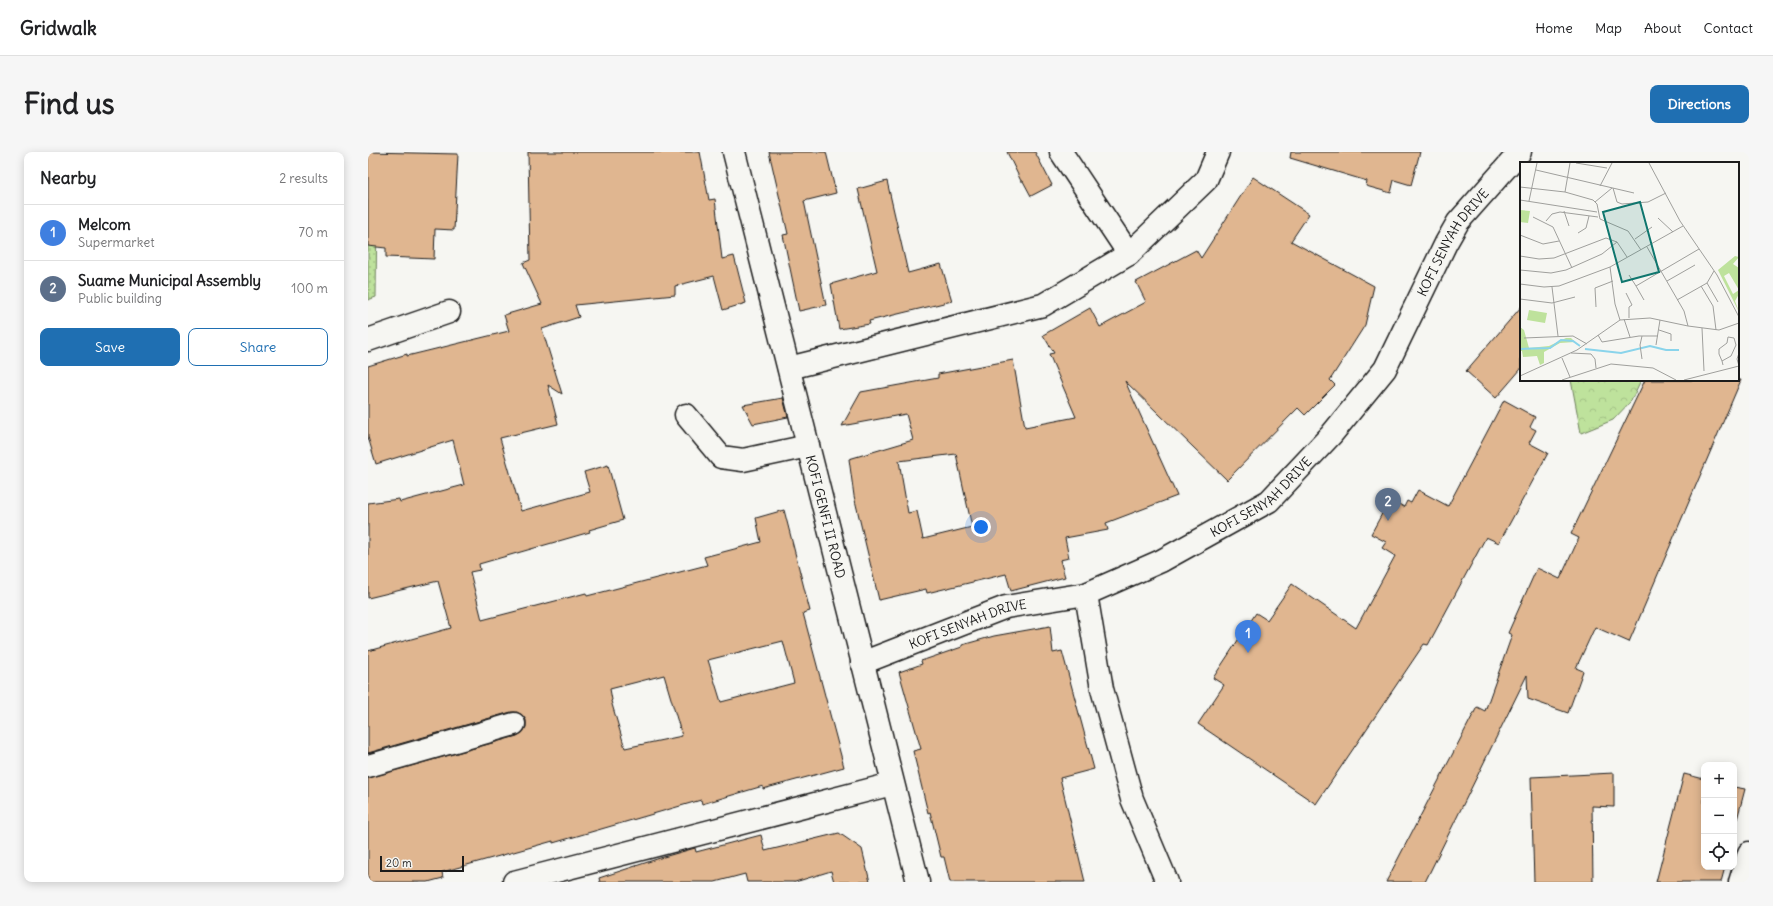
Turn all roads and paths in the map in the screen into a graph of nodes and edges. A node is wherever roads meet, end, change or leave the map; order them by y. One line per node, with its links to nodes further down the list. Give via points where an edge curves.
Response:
1 (734, 152): 8 (street, KOFI GENFI II ROAD)
2 (1061, 152): 5 (street)
3 (1218, 152): 5 (street, via 1206,180)
4 (1520, 152): 11 (street, KOFI SENYAH DRIVE, via 1458,222 1384,369 1331,435 1269,502 1161,561)
5 (1129, 254): 8 (street, via 1043,306)
6 (449, 312): 7 (street)
7 (368, 340)
8 (789, 368): 10 (street, KOFI GENFI II ROAD)
9 (686, 415): 10 (street, via 721,456 743,460)
10 (808, 446): 12 (street, KOFI GENFI II ROAD)
11 (1086, 594): 12 (street, KOFI SENYAH DRIVE, via 1006,607); 19 (street, via 1102,689 1132,799)
12 (862, 662): 15 (street, KOFI GENFI II ROAD)
13 (514, 724): 14 (street)
14 (368, 766)
15 (892, 784): 17 (street); 18 (street, KOFI GENFI II ROAD)
16 (1749, 853): 20 (street)
17 (514, 882)
18 (918, 882)
19 (1167, 882)
20 (1740, 882)

